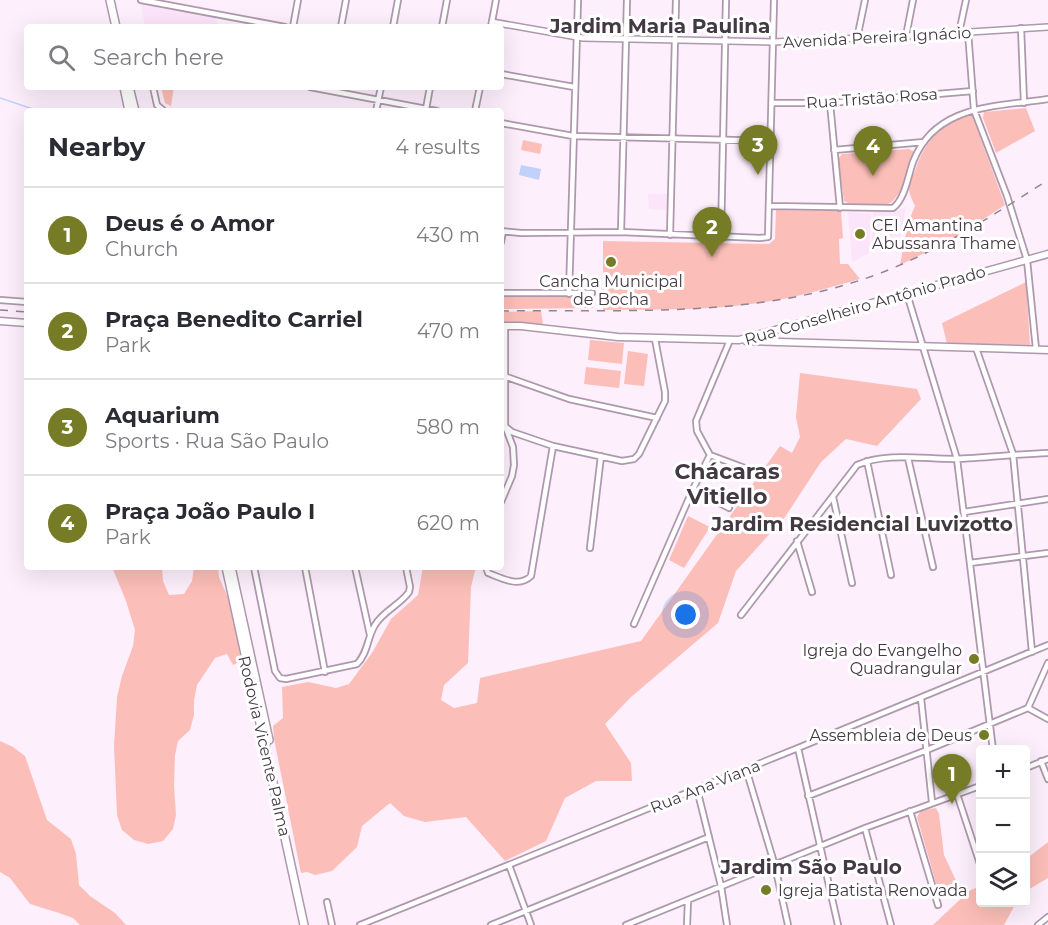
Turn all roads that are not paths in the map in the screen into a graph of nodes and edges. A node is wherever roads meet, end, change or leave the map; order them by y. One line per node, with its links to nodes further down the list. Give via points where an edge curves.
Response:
1 (108, 0): 16 (main road)
2 (141, 0): 17 (street)
3 (298, 0): 18 (street)
4 (346, 0): 19 (street)
5 (398, 0): 20 (street)
6 (447, 0): 21 (street)
7 (496, 0): 22 (street)
8 (578, 0): 29 (street)
9 (627, 0): 31 (street)
10 (676, 0): 32 (street)
11 (726, 0): 33 (street)
12 (774, 0): 34 (street)
13 (865, 0): 30 (street)
14 (913, 0): 28 (street)
15 (966, 0): 27 (street)
16 (113, 24)
17 (269, 24)
18 (294, 24)
19 (342, 24)
20 (394, 24)
21 (443, 24)
22 (492, 24)
23 (504, 26): 29 (street, Avenida Pereira Ignácio)
24 (1048, 27): 25 (street, Avenida Pereira Ignácio)
25 (1021, 28): 26 (street, Avenida Pereira Ignácio); 49 (street)
26 (968, 32): 27 (street, Avenida Pereira Ignácio); 44 (street)
27 (958, 33): 28 (street, Avenida Pereira Ignácio)
28 (906, 36): 30 (street, Avenida Pereira Ignácio)
29 (577, 38): 31 (street, Avenida Pereira Ignácio); 36 (street)
30 (857, 39): 34 (street, Avenida Pereira Ignácio)
31 (627, 40): 32 (street, Avenida Pereira Ignácio); 60 (street)
32 (675, 41): 33 (street, Avenida Pereira Ignácio); 61 (street)
33 (725, 42): 34 (street, Avenida Pereira Ignácio); 62 (street)
34 (773, 42): 47 (street)
35 (504, 75): 36 (street)
36 (574, 87): 59 (street)
37 (125, 90): 50 (main road)
38 (130, 90): 51 (main road)
39 (154, 90): 52 (street)
40 (333, 90): 46 (street)
41 (380, 90): 46 (street)
42 (429, 90): 55 (street)
43 (479, 90): 56 (street)
44 (973, 91): 48 (street, Rua Tristão Rosa); 57 (street)
45 (1048, 99): 49 (street)
46 (378, 100): 53 (street); 54 (street)
47 (772, 103): 48 (street, Rua Tristão Rosa); 63 (street)
48 (830, 103): 65 (street)
49 (1024, 103): 57 (street)
50 (128, 108)
51 (134, 108)
52 (161, 108)
53 (377, 108)
54 (421, 108)
55 (426, 108)
56 (476, 108)
57 (974, 110): 64 (street, via 942,123); 74 (street)
58 (504, 124): 59 (street)
59 (573, 136): 60 (street); 69 (street)
60 (623, 137): 61 (street); 70 (street)
61 (672, 139): 62 (street); 71 (street)
62 (723, 140): 63 (street); 72 (street)
63 (771, 141): 66 (street)
64 (924, 142): 65 (street); 67 (street, via 897,205 889,209)
65 (834, 150): 67 (street)
66 (770, 206): 67 (street); 72 (street, via 769,234 764,238)
67 (840, 208)
68 (504, 231): 69 (street)
69 (571, 232): 70 (street); 77 (street)
70 (621, 232): 71 (street)
71 (670, 235): 72 (street)
72 (721, 236)
73 (1048, 254): 74 (main road, Rua Conselheiro Antônio Prado)
74 (1027, 260): 78 (main road, Rua Conselheiro Antônio Prado); 91 (street)
75 (504, 293): 77 (street)
76 (592, 293): 77 (street)
77 (569, 294)
78 (907, 294): 84 (main road, Rua Conselheiro Antônio Prado); 89 (street)
79 (0, 300): 80 (street)
80 (24, 302)
81 (0, 321): 82 (main road)
82 (24, 322)
83 (504, 326): 85 (main road, Rua Conselheiro Antônio Prado)
84 (770, 332): 87 (main road, Rua Conselheiro Antônio Prado); 88 (main road)
85 (655, 339): 86 (main road, Rua Conselheiro Antônio Prado); 94 (street, via 665,392)
86 (730, 340): 87 (main road, Rua Conselheiro Antônio Prado); 100 (street, via 696,421)
87 (739, 340): 88 (main road)
88 (773, 342): 89 (main road)
89 (923, 347): 90 (main road); 103 (street)
90 (976, 348): 91 (main road); 99 (street)
91 (1036, 349): 92 (main road)
92 (1048, 350)
93 (504, 377): 94 (street, via 569,399)
94 (657, 417): 101 (street, via 633,459 622,461)
95 (504, 425): 97 (street, via 512,432)
96 (504, 426): 107 (street, via 513,447 514,469)
97 (553, 446): 101 (street); 125 (street, via 531,574 524,581 514,582)
98 (1048, 453): 99 (street)
99 (1013, 454): 103 (street); 110 (street)
100 (710, 455): 105 (street); 106 (street)
101 (601, 456): 114 (street)
102 (908, 458): 103 (street); 104 (street); 118 (street)
103 (957, 459): 112 (street)
104 (867, 461): 108 (street, via 856,465); 126 (street)
105 (750, 470)
106 (693, 489): 111 (street); 130 (street)
107 (504, 494)
108 (832, 497): 113 (street); 127 (street)
109 (1048, 499): 110 (street)
110 (1019, 503): 112 (street); 116 (street)
111 (729, 508)
112 (964, 512): 117 (street)
113 (798, 541): 128 (street); 129 (street)
114 (590, 548)
115 (1048, 553): 116 (street)
116 (1024, 557): 117 (street); 133 (street)
117 (970, 563): 136 (street)
118 (933, 567)
119 (227, 570): 168 (main road, Rodovia Vicente Palma)
120 (232, 570): 168 (main road, Rodovia Vicente Palma)
121 (255, 570): 135 (street, via 275,671 280,678)
122 (306, 570): 135 (street)
123 (356, 570): 131 (street)
124 (407, 570): 131 (street, via 409,592 378,620)
125 (487, 570)
126 (891, 575)
127 (852, 583)
128 (812, 592)
129 (741, 615)
130 (634, 624)
131 (370, 635): 135 (street, via 366,652 357,664)
132 (1048, 645): 133 (street, Rua Ana Viana)
133 (1032, 652): 136 (street, Rua Ana Viana)
134 (1048, 663): 138 (street)
135 (325, 672)
136 (984, 672): 137 (street, Rua Ana Viana); 140 (street)
137 (921, 698): 142 (street, Rua Ana Viana); 143 (street)
138 (1028, 708): 139 (street); 140 (street)
139 (1048, 719)
140 (990, 724): 141 (street); 143 (street)
141 (992, 745)
142 (798, 748): 147 (street, Rua Ana Viana); 152 (street)
143 (927, 750): 152 (street); 153 (street)
144 (1048, 759): 145 (street)
145 (1041, 761): 146 (street); 148 (street)
146 (1030, 766)
147 (746, 769): 150 (street, Rua Ana Viana); 160 (street)
148 (1048, 779)
149 (976, 788): 151 (street)
150 (697, 789): 156 (street); 159 (street, Rua Ana Viana)
151 (957, 794): 153 (street); 158 (street)
152 (808, 796): 157 (street)
153 (932, 802): 154 (street)
154 (910, 811): 155 (street); 164 (street)
155 (865, 828): 157 (street); 178 (street)
156 (709, 837): 161 (street); 165 (street)
157 (820, 848): 160 (street); 177 (street)
158 (977, 853)
159 (509, 865): 165 (street); 170 (street, Rua Ana Viana)
160 (775, 866): 161 (street); 176 (street)
161 (721, 886): 162 (street); 175 (street)
162 (688, 901): 167 (street); 174 (street)
163 (327, 902): 169 (street)
164 (938, 905)
165 (526, 911): 171 (street); 172 (street)
166 (1048, 917): 179 (street)
167 (639, 922): 173 (street)
168 (305, 925)
169 (332, 925)
170 (360, 925)
171 (491, 925)
172 (531, 925)
173 (626, 925)
174 (687, 925)
175 (727, 925)
176 (788, 925)
177 (838, 925)
178 (891, 925)
179 (1038, 925)

